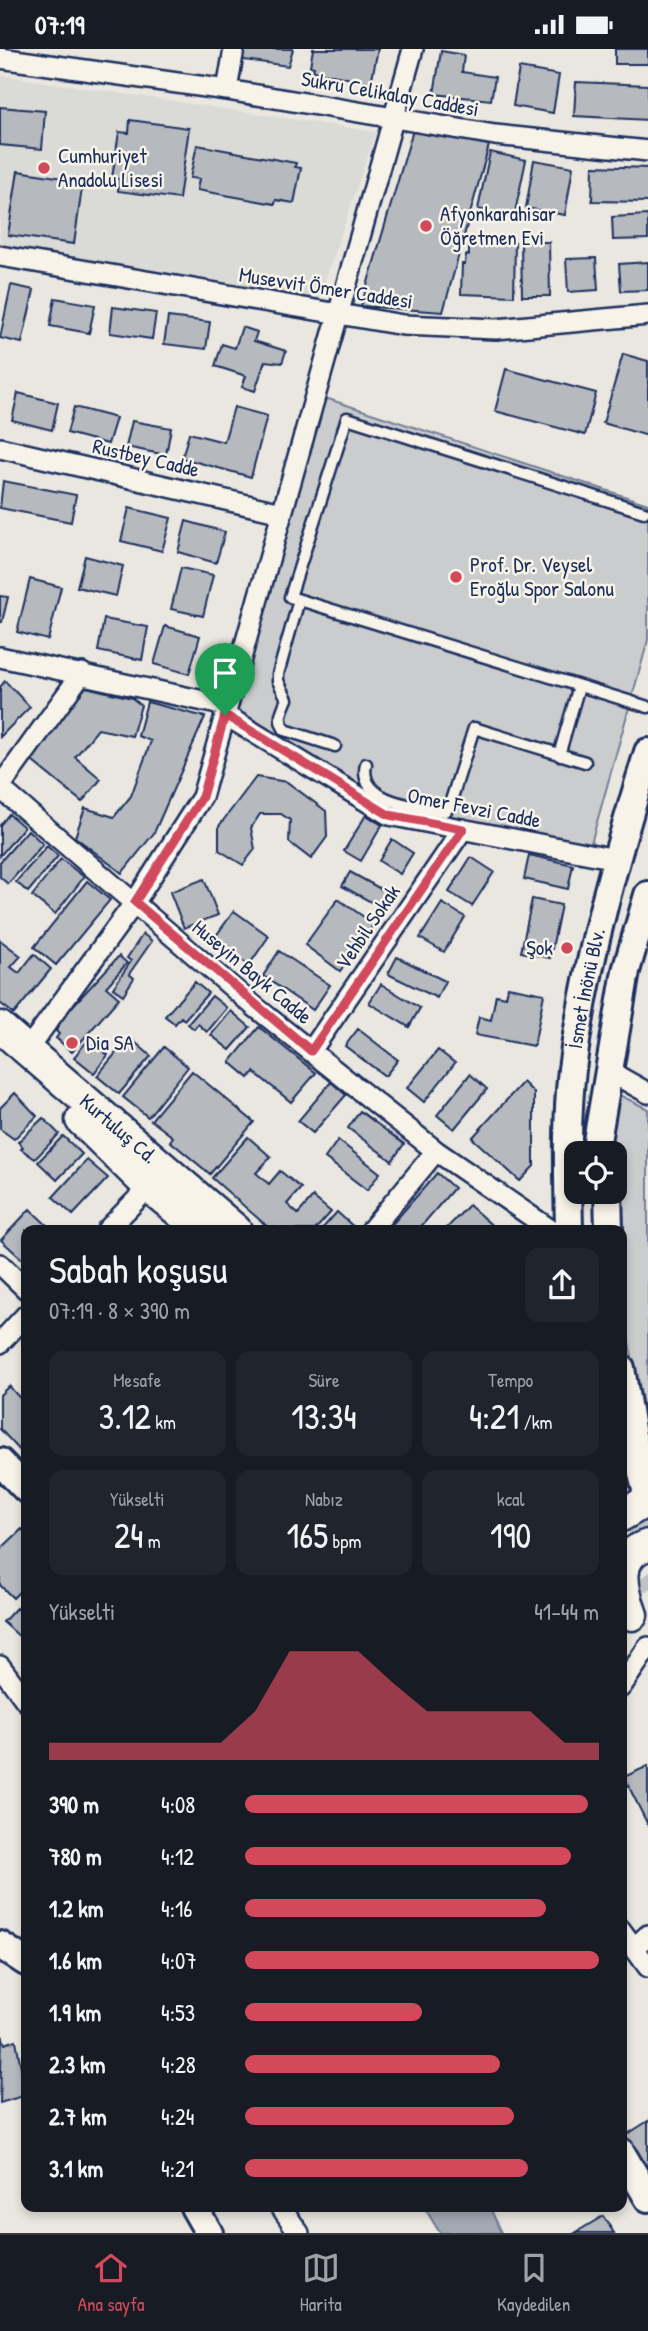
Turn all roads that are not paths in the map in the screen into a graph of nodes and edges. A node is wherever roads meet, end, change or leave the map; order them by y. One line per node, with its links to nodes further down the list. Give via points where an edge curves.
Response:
1 (234, 49): 4 (street)
2 (413, 49): 5 (street)
3 (0, 58): 4 (street, Sukru Celikalay Caddesi)
4 (227, 90): 5 (street, Sukru Celikalay Caddesi)
5 (394, 118): 6 (street, Sukru Celikalay Caddesi, via 495,135); 8 (street)
6 (648, 151)
7 (0, 256): 8 (street, Musevvit Ömer Caddesi)
8 (338, 315): 9 (street, Musevvit Ömer Caddesi, via 403,325 496,329); 12 (street)
9 (648, 315)
10 (0, 448): 12 (street, Rustbey Cadde)
11 (644, 512): 13 (lane, via 347,418 290,597)
12 (282, 513): 18 (street)
13 (299, 600): 16 (lane); 19 (lane, via 278,674 287,699 281,724 285,730)
14 (0, 657): 15 (street, Omer Fevzi Cadde)
15 (82, 673): 18 (street, Omer Fevzi Cadde); 24 (street)
16 (579, 686): 17 (lane); 21 (lane)
17 (648, 708)
18 (226, 711): 25 (street, Omer Fevzi Cadde, via 389,815); 28 (street, via 202,797)
19 (335, 746)
20 (648, 752): 26 (main road, İsmet İnönü Blv.)
21 (559, 755): 22 (lane); 23 (lane, via 474,728 444,811 387,799 369,786)
22 (585, 762)
23 (366, 764)
24 (0, 787): 28 (street, Huseyin Bayk Cadde)
25 (463, 829): 26 (street, Omer Fevzi Cadde); 32 (street, Vehbil Sokak)
26 (615, 859): 29 (main road, İsmet İnönü Blv.)
27 (647, 899): 33 (main road, İsmet İnönü Blv., via 626,971)
28 (135, 902): 31 (street); 32 (street, Huseyin Bayk Cadde)
29 (590, 960): 47 (main road, via 566,1037 552,1130); 48 (main road, İsmet İnönü Blv., via 572,1071)
30 (0, 1027): 31 (main road, Kurtuluş Cd.)
31 (14, 1049): 39 (main road, Kurtuluş Cd.); 44 (main road, Kurtuluş Cd.)
32 (311, 1051): 38 (street, Huseyin Bayk Cadde)
33 (607, 1070): 34 (street); 35 (main road, İsmet İnönü Blv.)
34 (648, 1093)
35 (601, 1116): 36 (main road, İsmet İnönü Blv.); 37 (main road)
36 (597, 1141)
37 (604, 1141)
38 (436, 1151): 45 (street); 46 (street, Huseyin Bayk Cadde)
39 (149, 1187): 42 (street); 43 (main road, Kurtuluş Cd.)
40 (593, 1204): 49 (main road)
41 (608, 1204): 50 (main road)
42 (112, 1225)
43 (195, 1225)
44 (230, 1225)
45 (375, 1225)
46 (544, 1225)
47 (551, 1225)
48 (569, 1225)
49 (593, 1225)
50 (609, 1225)
51 (0, 1264): 52 (street)
52 (21, 1284)
53 (21, 1320): 54 (street)
54 (0, 1343)
55 (627, 1429): 59 (main road)
56 (0, 1462): 57 (main road)
57 (21, 1484)
58 (627, 1492): 59 (main road)
59 (648, 1498): 60 (main road)
60 (627, 1512)
61 (648, 1545): 62 (main road)
62 (627, 1561)
63 (627, 1594): 64 (main road)
64 (634, 1617)
65 (648, 1647): 67 (street)
66 (0, 1666): 68 (street)
67 (627, 1678)
68 (21, 1694)
69 (642, 1941): 70 (street)
70 (648, 1967)
71 (627, 2162): 72 (main road)
72 (648, 2198)
73 (197, 2212): 75 (main road)
74 (284, 2212): 76 (street)
75 (209, 2233)
76 (299, 2233)

